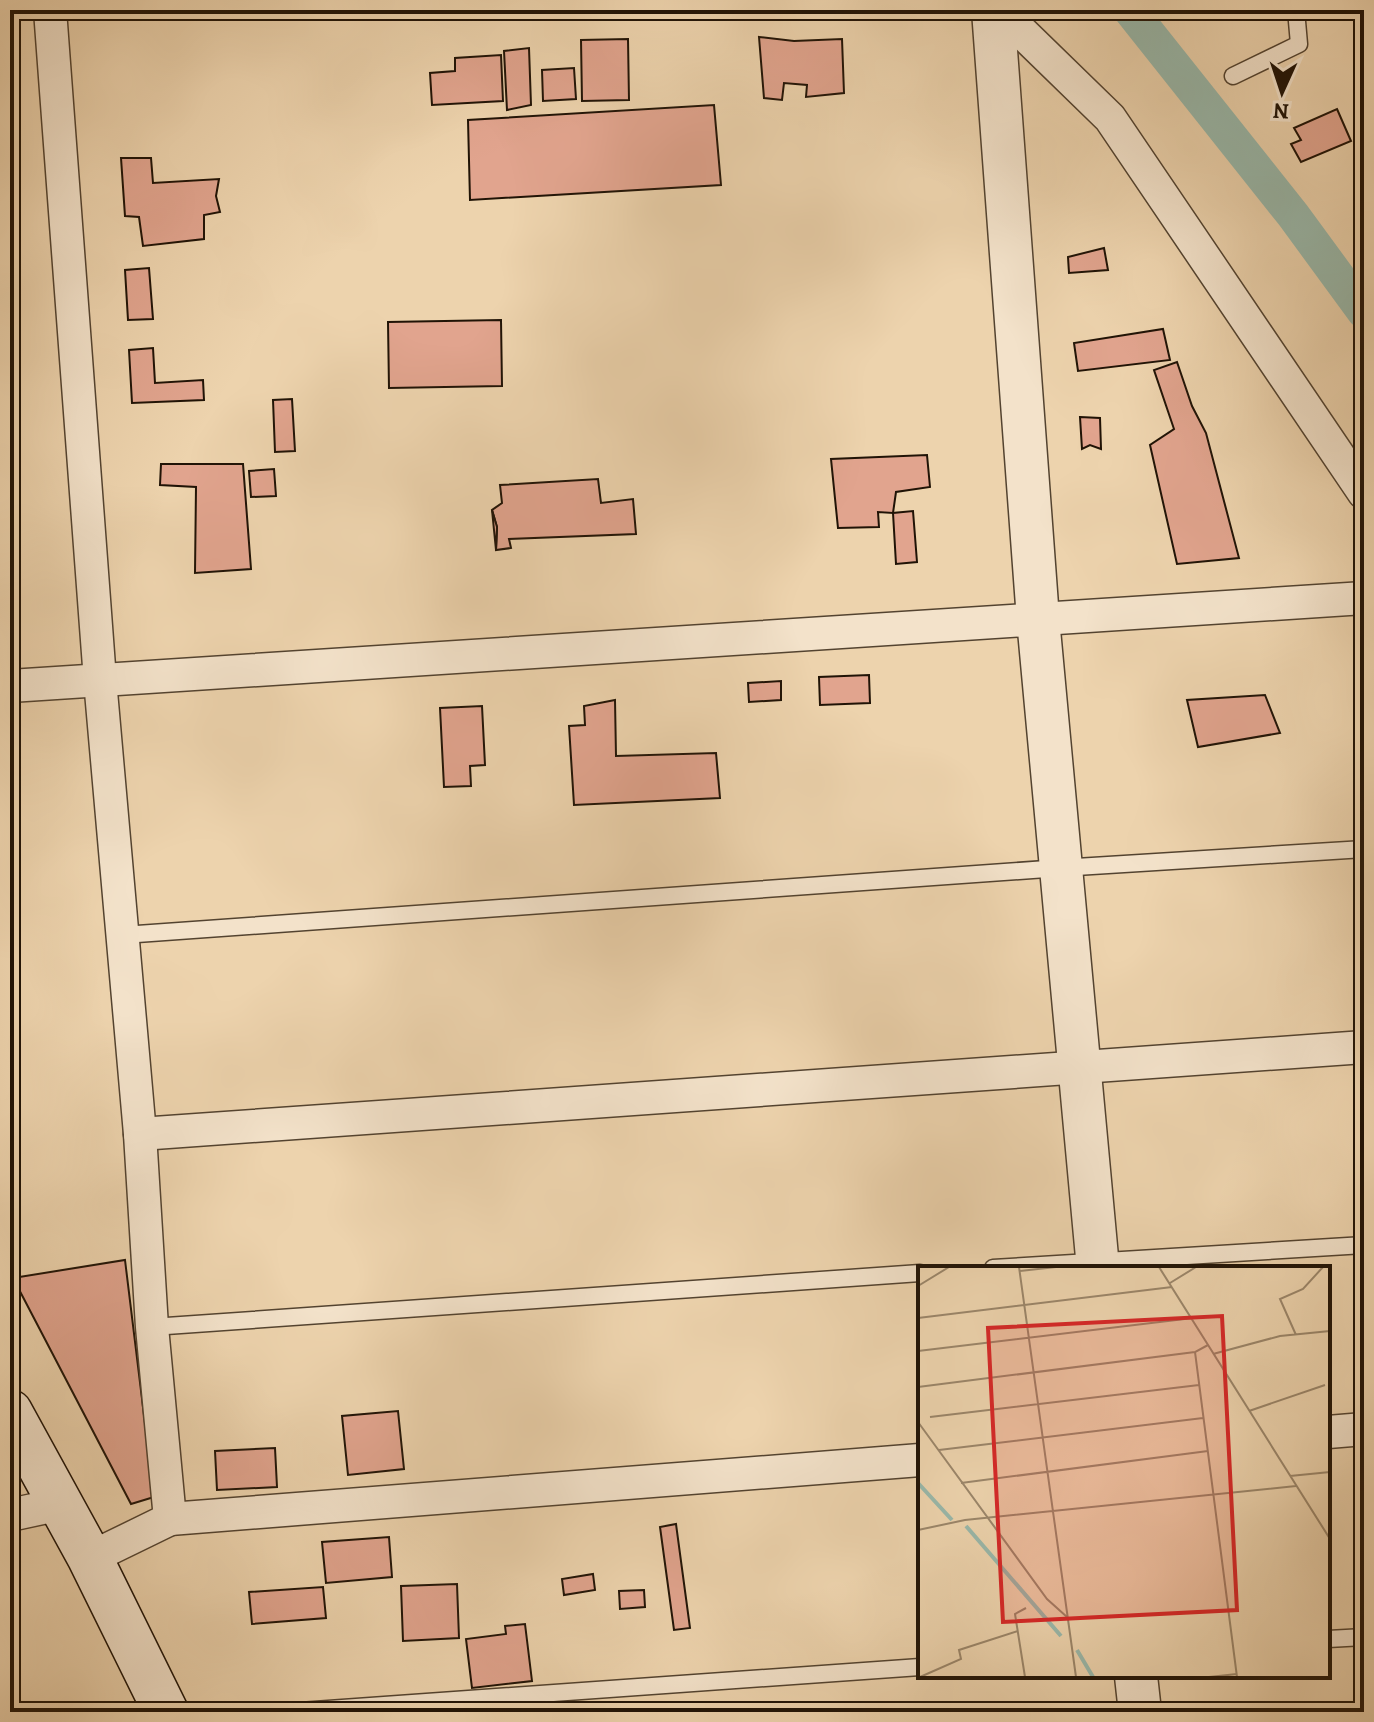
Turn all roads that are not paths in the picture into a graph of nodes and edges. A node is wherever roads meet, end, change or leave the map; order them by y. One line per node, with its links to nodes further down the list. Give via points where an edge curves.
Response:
1 (50, 10): 8 (street)
2 (996, 10): 5 (street, via 1110,118); 7 (street)
3 (1296, 10): 4 (lane, via 1299,44)
4 (1233, 76)
5 (1364, 493)
6 (1364, 598): 7 (street)
7 (1038, 619): 8 (street); 11 (street)
8 (100, 680): 9 (street); 12 (street)
9 (10, 686)
10 (1364, 849): 11 (lane)
11 (1060, 868): 12 (lane); 14 (street)
12 (123, 935): 15 (street)
13 (1364, 1047): 14 (street)
14 (1079, 1067): 15 (street); 17 (street)
15 (140, 1134): 20 (street)
16 (1364, 1245): 17 (lane)
17 (1097, 1264): 18 (lane)
18 (1045, 1266)
19 (918, 1273): 20 (lane)
20 (152, 1327): 27 (street)
21 (10, 1412): 25 (main road)
22 (1364, 1429): 23 (street)
23 (1330, 1432)
24 (918, 1460): 27 (street)
25 (61, 1504): 26 (street); 28 (main road)
26 (10, 1515)
27 (170, 1519): 28 (street)
28 (90, 1558): 33 (main road)
29 (1364, 1637): 30 (lane)
30 (1330, 1639)
31 (918, 1667): 34 (lane)
32 (1136, 1678): 35 (street)
33 (166, 1712)
34 (286, 1712)
35 (1140, 1712)

